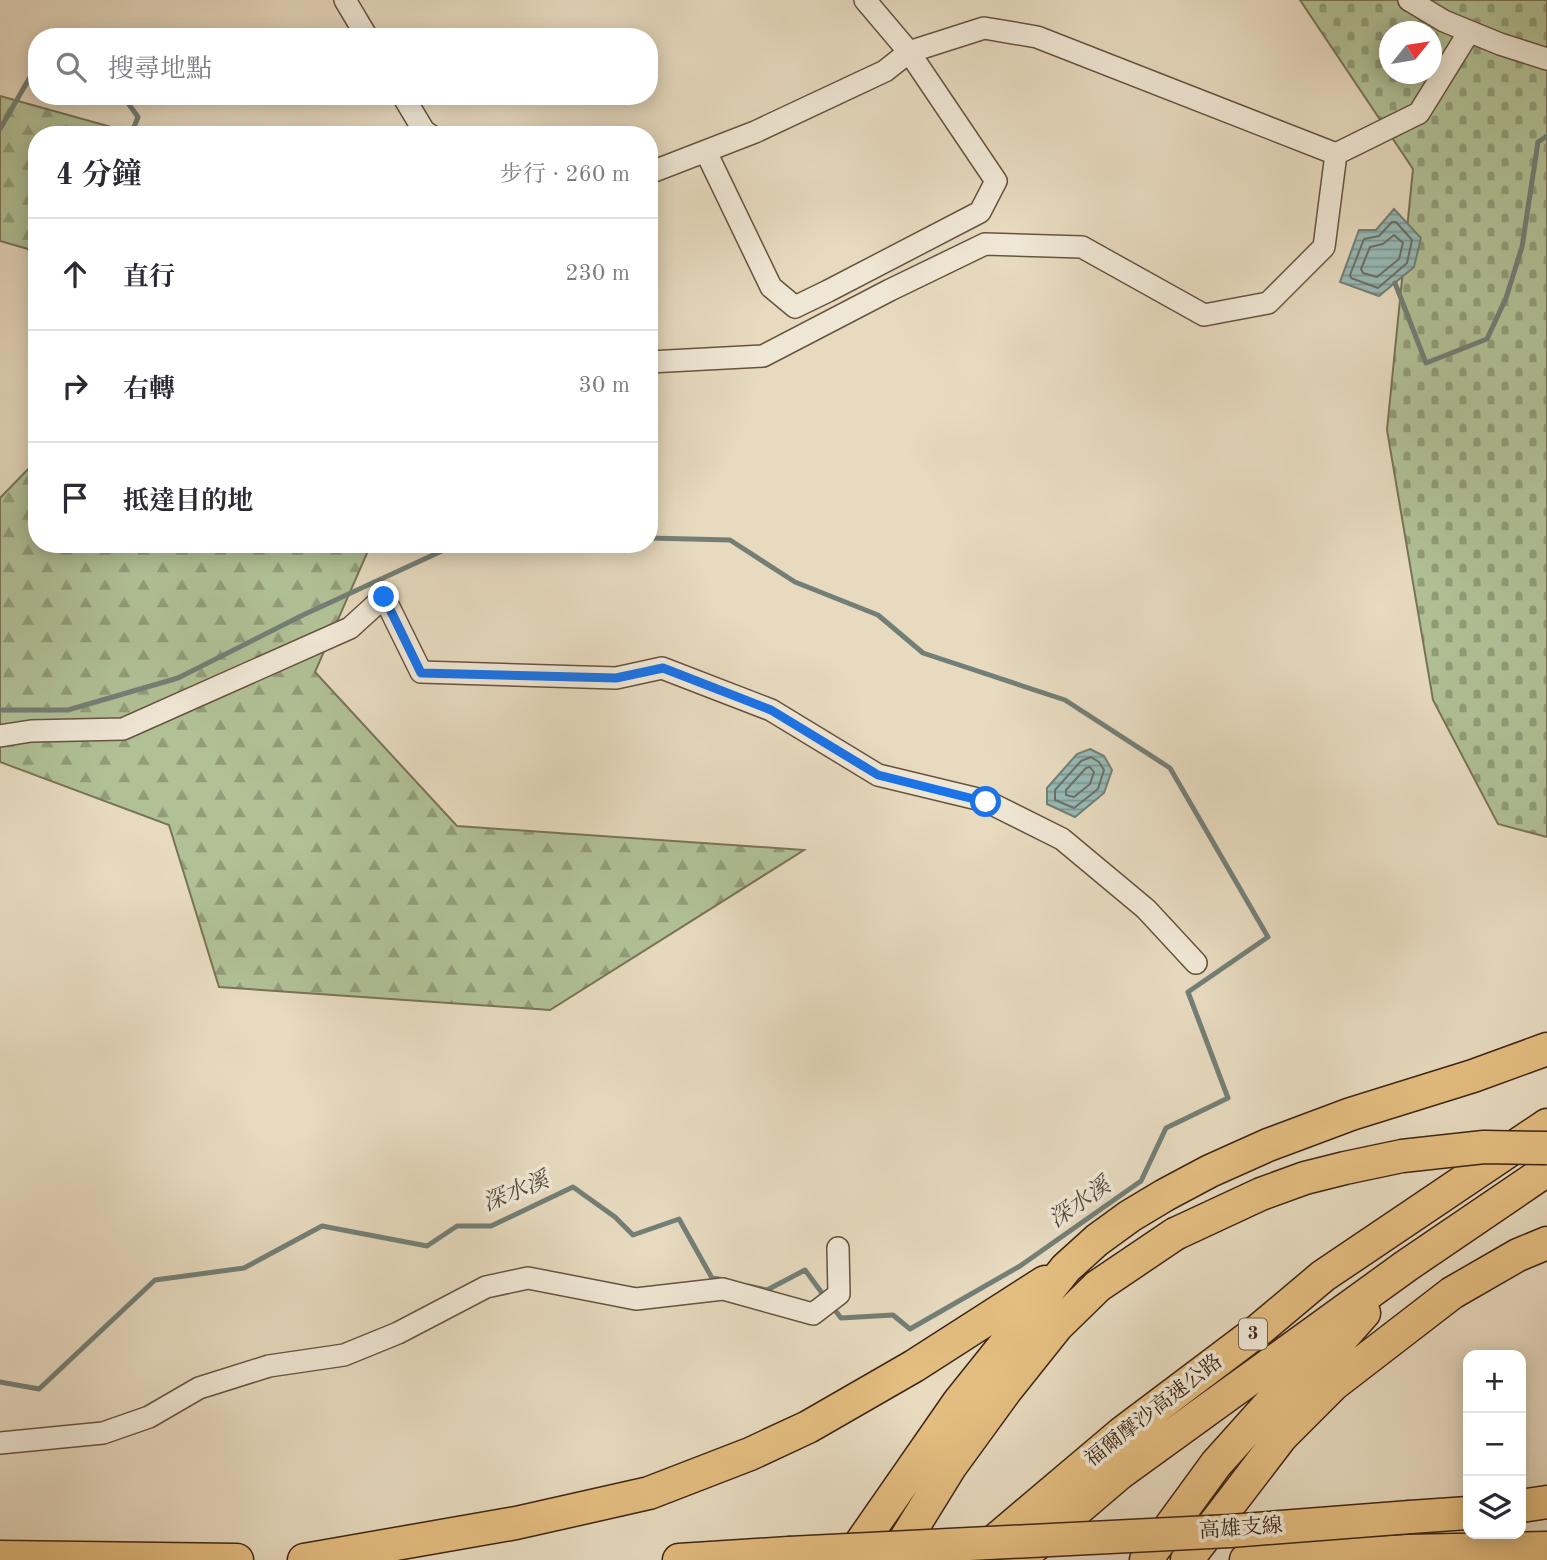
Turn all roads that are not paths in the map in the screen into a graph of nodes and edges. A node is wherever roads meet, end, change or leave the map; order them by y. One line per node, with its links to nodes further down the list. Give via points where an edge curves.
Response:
1 (345, 0): 4 (lane)
2 (866, 0): 6 (lane)
3 (1409, 0): 5 (lane)
4 (362, 28)
5 (1469, 32): 7 (lane); 11 (lane, via 1419,113)
6 (909, 52): 10 (lane, via 885,71); 10 (lane, via 996,181 980,212 828,291 795,307 771,287); 11 (lane, via 984,28 1037,37)
7 (1547, 59)
8 (408, 105): 9 (lane)
9 (421, 126)
10 (706, 152): 12 (lane)
11 (1336, 154): 13 (lane, via 1324,247 1268,303 1204,315 1082,247 985,244 763,356)
12 (658, 170)
13 (658, 362)
14 (0, 736): 15 (lane, via 123,729 350,628 384,597 421,673 616,678 663,668 771,710 878,775 986,802 1062,839 1146,909)
15 (1196, 963)
16 (1547, 1049): 23 (highway, via 1351,1114 1210,1171 1130,1216)
17 (1547, 1125): 37 (highway, 福爾摩沙高速公路 / 3, via 1324,1276 1122,1433)
18 (1547, 1148): 36 (highway, bridge, via 1484,1147 1345,1168 1261,1194 1175,1234 1098,1286 1057,1326 950,1467)
19 (1547, 1170): 22 (highway, 福爾摩沙高速公路 / 3)
20 (1547, 1243): 40 (highway, via 1452,1293 1334,1384 1281,1437)
21 (838, 1248): 24 (lane, via 839,1294 813,1314 723,1289 636,1299 528,1278 486,1287 398,1334 344,1355 269,1366 199,1388 149,1417 103,1433)
22 (1406, 1266): 38 (highway, 福爾摩沙高速公路 / 3, via 1120,1473); 39 (highway, via 1341,1339 1277,1396 1216,1464)
23 (1066, 1268): 33 (highway, via 914,1366 808,1427 649,1493 516,1523); 35 (highway, via 958,1403)
24 (0, 1443)
25 (1547, 1502): 26 (highway)
26 (1526, 1505)
27 (1526, 1512): 29 (highway)
28 (1463, 1513): 34 (highway, 高雄支線, bridge, via 1230,1531)
29 (1547, 1513)
30 (1547, 1548): 41 (highway, 高雄支線, via 1408,1550)
31 (0, 1557): 32 (highway)
32 (237, 1560)
33 (303, 1560)
34 (679, 1560)
35 (849, 1560)
36 (891, 1560)
37 (972, 1560)
38 (1018, 1560)
39 (1146, 1560)
40 (1187, 1560)
41 (1246, 1560)

